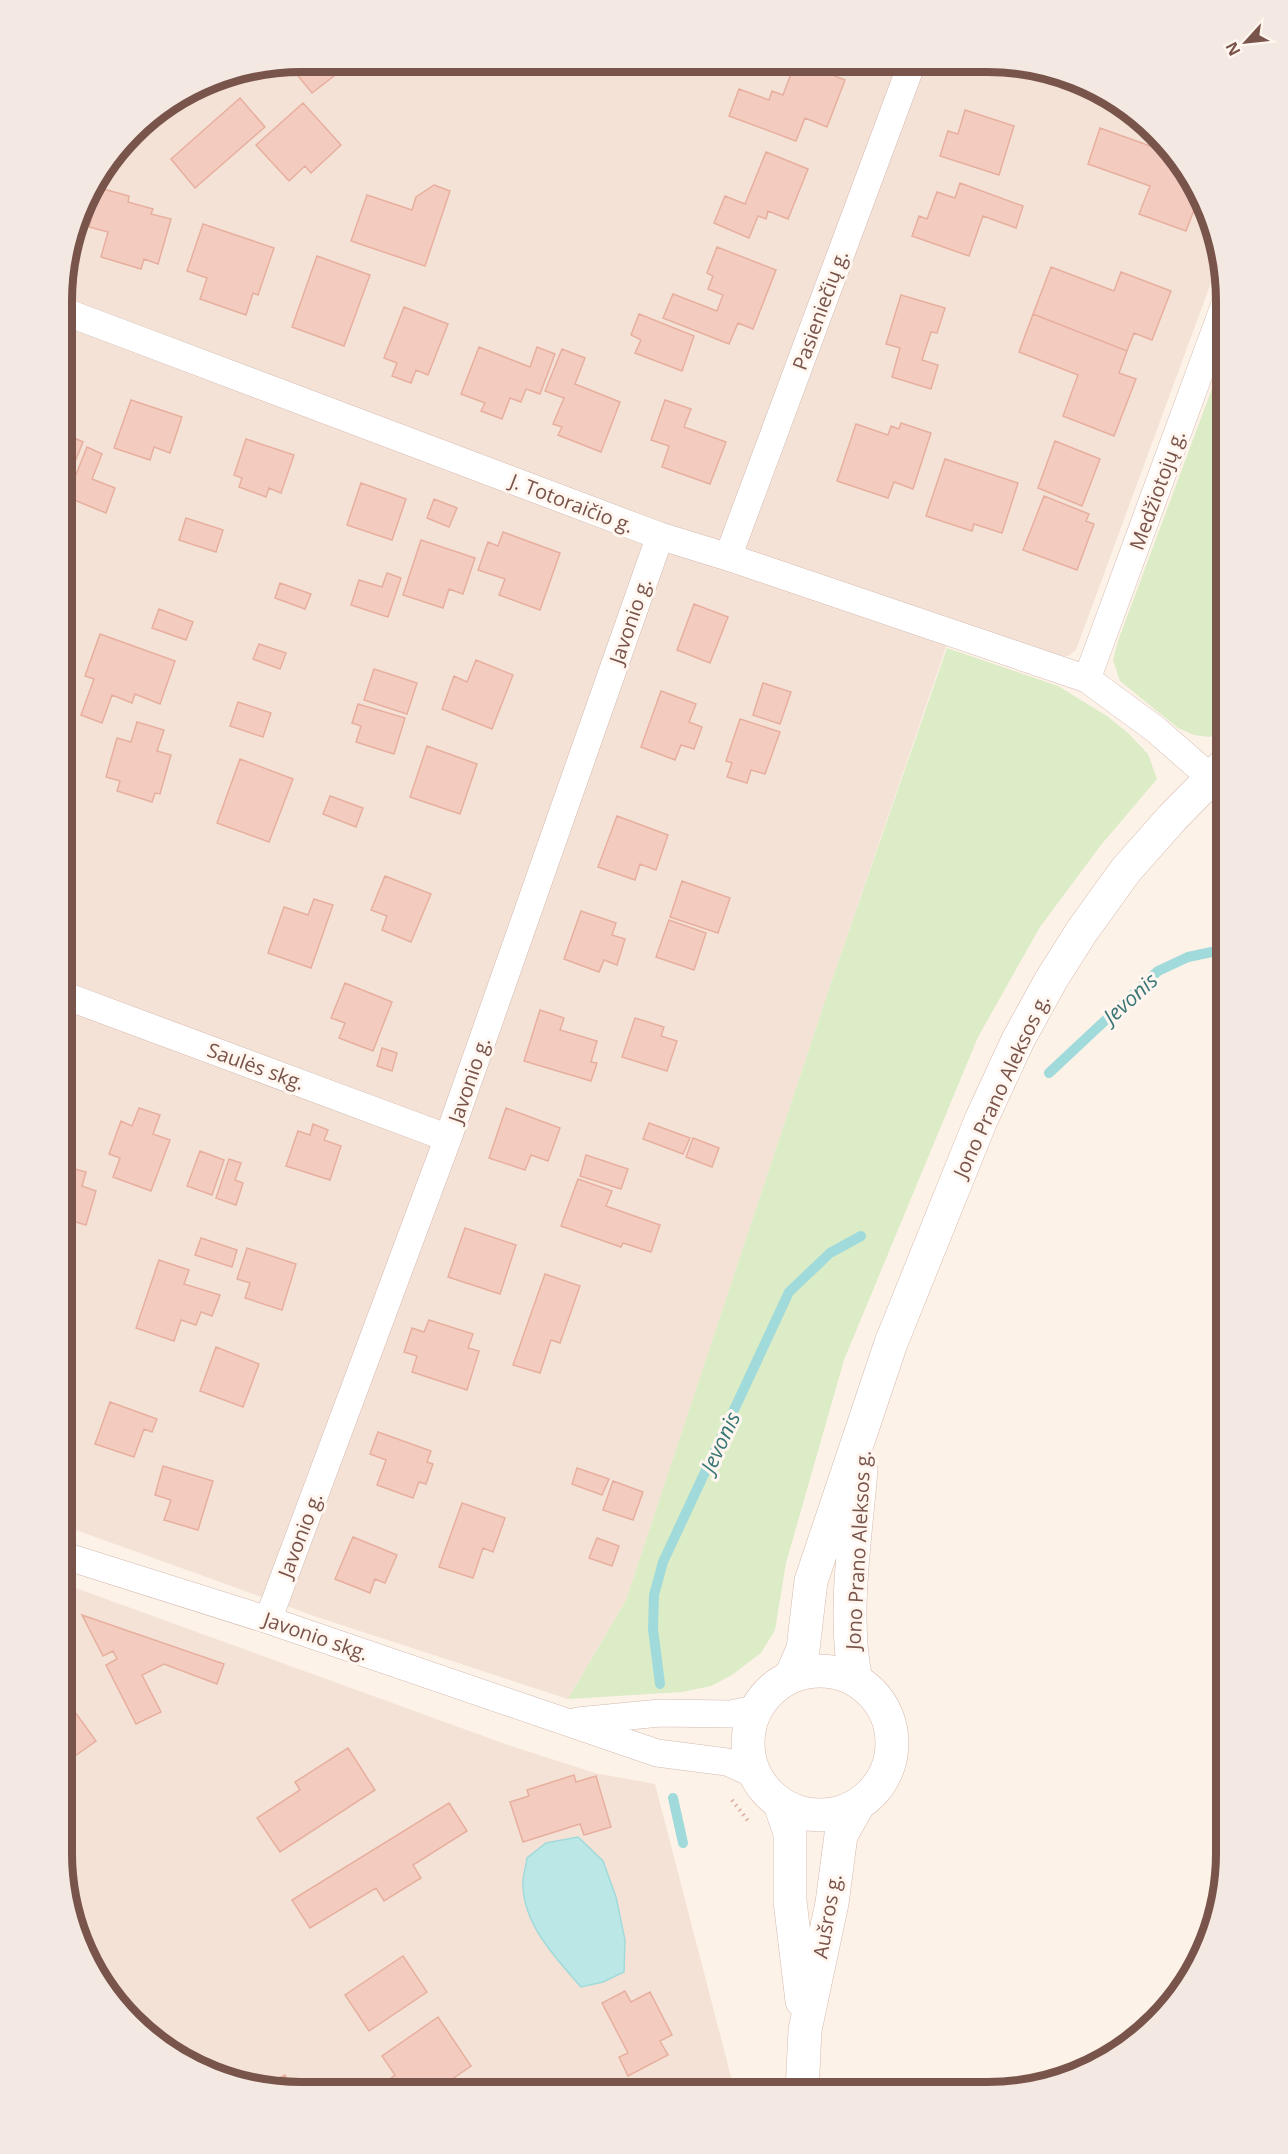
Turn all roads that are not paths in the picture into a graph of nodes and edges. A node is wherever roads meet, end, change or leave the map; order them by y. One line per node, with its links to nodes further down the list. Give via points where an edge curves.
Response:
1 (909, 72): 5 (street, Pasieniečių g.)
2 (72, 314): 4 (street, J. Totoraičio g.)
3 (1216, 331): 6 (street, Medžiotojų g.)
4 (660, 536): 5 (street, J. Totoraičio g.); 10 (street, Javonio g.)
5 (728, 557): 6 (street, J. Totoraičio g.)
6 (1087, 679): 7 (street, J. Totoraičio g.)
7 (1216, 768)
8 (1216, 773): 11 (street, Jono Prano Aleksos g., via 1126,870 1082,931 1018,1040 927,1252)
9 (72, 998): 10 (street, Saulės skg.)
10 (448, 1138): 13 (street, Javonio g.)
11 (866, 1420): 14 (street, Jono Prano Aleksos g., via 811,1581 803,1649); 15 (street, Jono Prano Aleksos g., via 852,1580 850,1654)
12 (72, 1558): 13 (street, Javonio skg.)
13 (268, 1620): 17 (street, Javonio skg.)
14 (791, 1676): 15 (street, via 824,1670); 16 (street, via 764,1695)
15 (856, 1680): 20 (street, via 881,1704 892,1736 886,1774 874,1792)
16 (755, 1709): 17 (street, Javonio skg., via 731,1714 660,1713); 18 (street, via 747,1742)
17 (568, 1722): 18 (street, Javonio skg., via 657,1753 727,1762)
18 (754, 1774): 19 (street)
19 (780, 1804): 20 (street, via 819,1816); 21 (street, Aušros g., via 790,1833 790,1901)
20 (858, 1805): 21 (street, Aušros g., via 841,1835 832,1903)
21 (805, 2030): 22 (street, Aušros g.)
22 (802, 2082)

